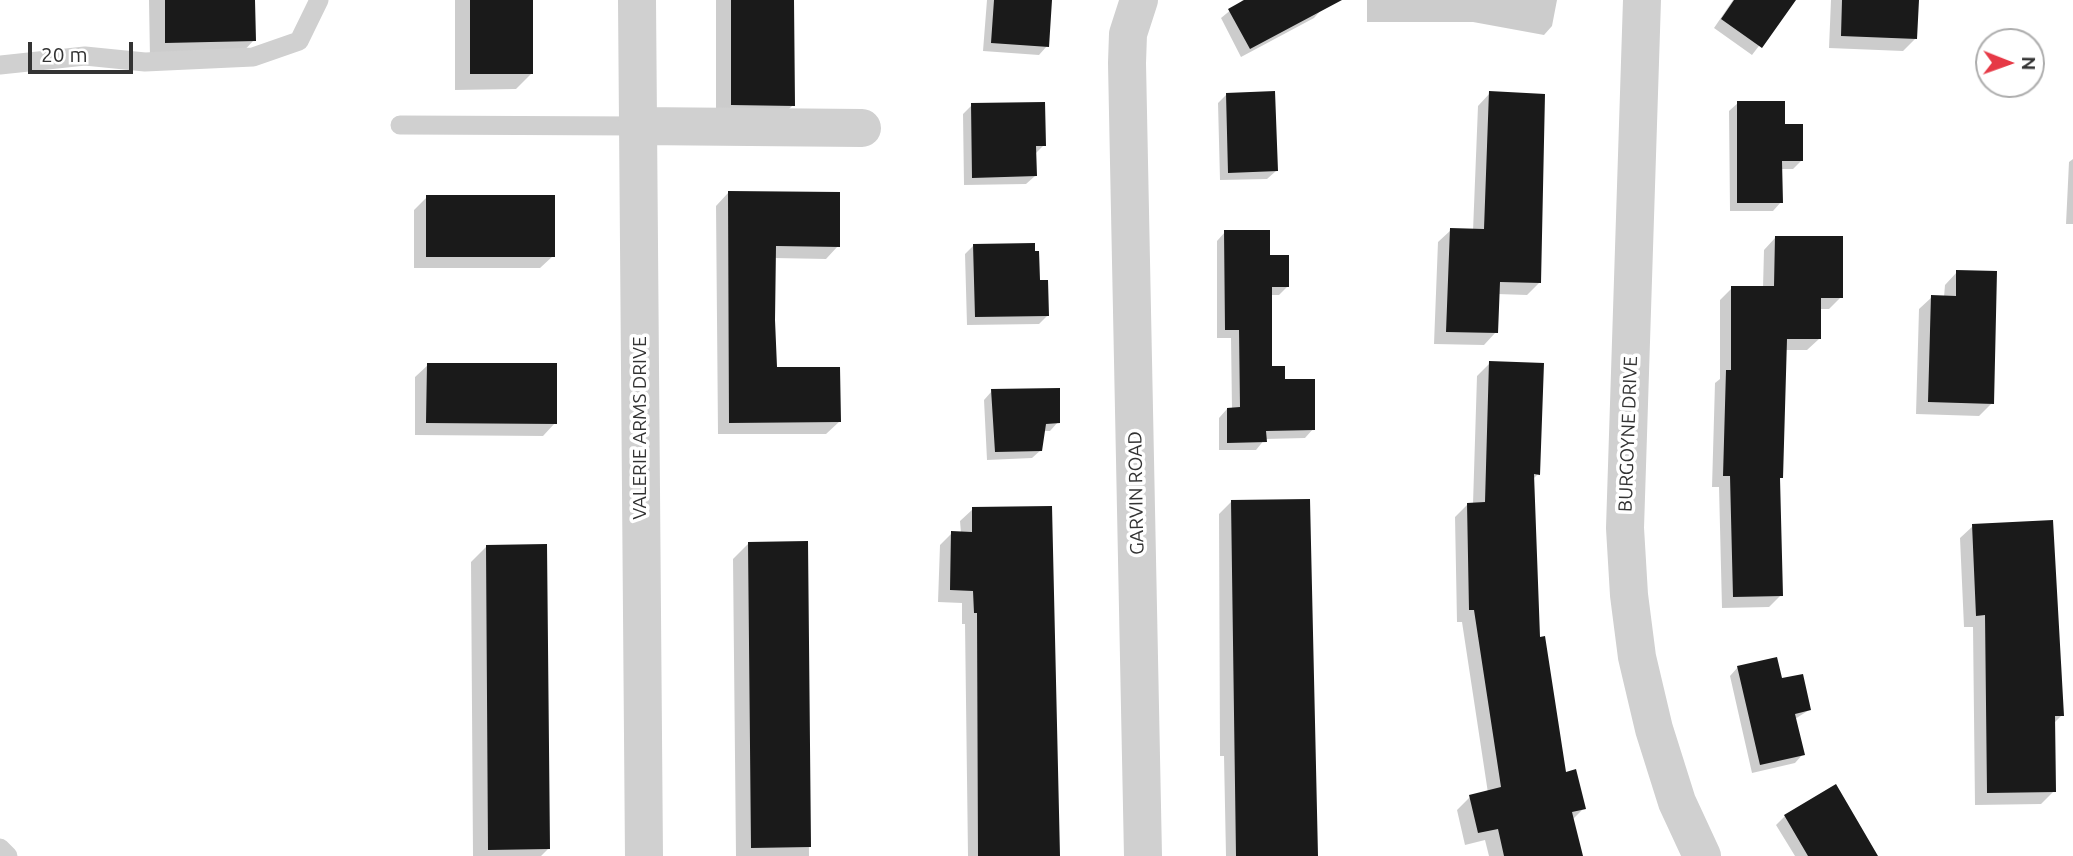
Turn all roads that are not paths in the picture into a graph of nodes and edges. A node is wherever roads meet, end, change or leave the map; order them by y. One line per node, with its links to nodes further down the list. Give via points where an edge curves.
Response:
1 (319, 0): 5 (lane, via 299,41 253,57 145,62 85,57)
2 (637, 0): 7 (street, VALERIE ARMS DRIVE)
3 (1139, 0): 12 (street, GARVIN ROAD, via 1128,34 1128,131)
4 (1642, 0): 13 (street, BURGOYNE DRIVE, via 1625,528 1629,595 1637,657 1654,729 1677,802)
5 (0, 65)
6 (400, 125): 7 (lane)
7 (638, 126): 8 (street); 11 (street, VALERIE ARMS DRIVE)
8 (862, 128)
9 (0, 848): 10 (lane)
10 (9, 856)
11 (644, 856)
12 (1143, 856)
13 (1702, 856)

